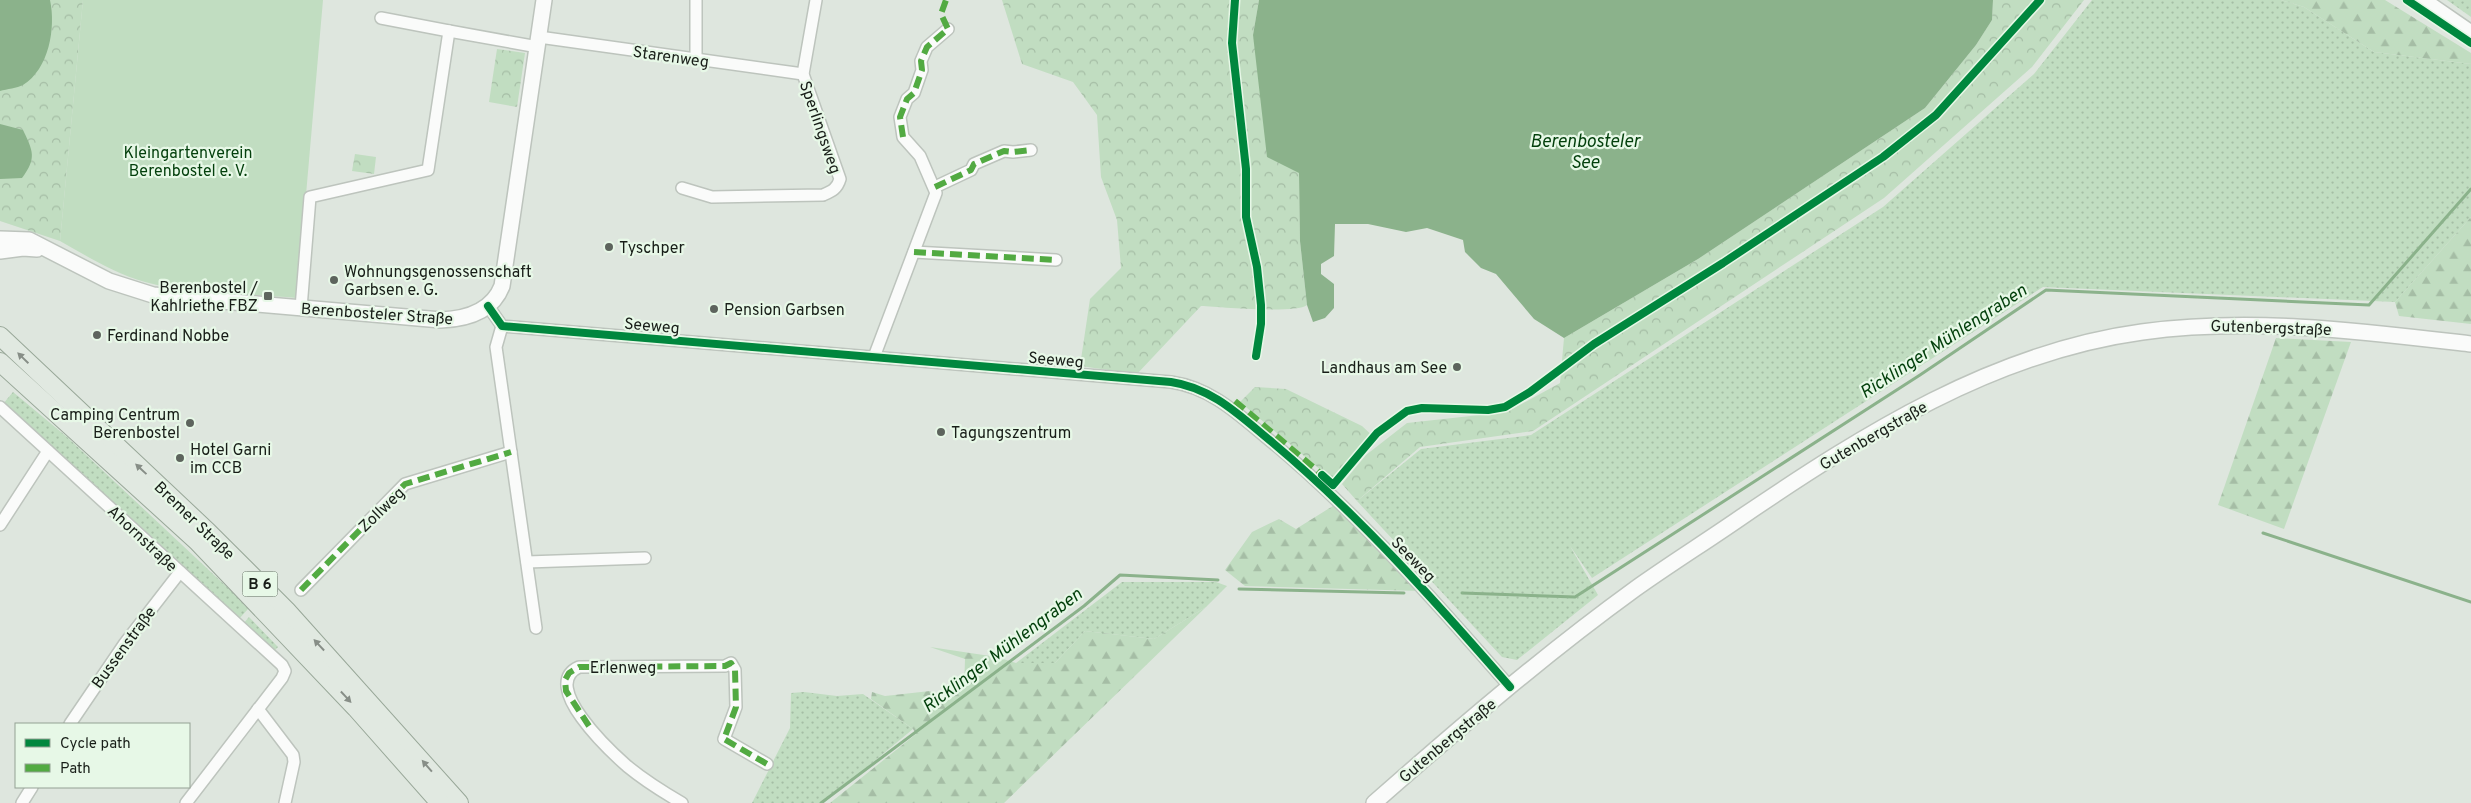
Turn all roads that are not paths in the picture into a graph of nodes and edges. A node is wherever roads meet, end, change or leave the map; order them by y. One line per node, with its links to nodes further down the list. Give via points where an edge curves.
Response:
1 (544, 0): 9 (main road)
2 (696, 0): 10 (street)
3 (816, 0): 11 (street, Sperlingsweg)
4 (2423, 0): 8 (main road)
5 (382, 18): 7 (street, Starenweg)
6 (948, 28): 13 (street, via 927,47 914,93 900,117 903,137 920,156)
7 (449, 31): 9 (street, Starenweg); 21 (street, via 428,170 310,197)
8 (2471, 32)
9 (538, 42): 10 (street, Starenweg); 20 (main road, via 502,286)
10 (696, 60): 11 (street, Starenweg)
11 (803, 74): 14 (street, Sperlingsweg, via 840,179 833,191 823,195 712,197)
12 (1031, 150): 13 (street, via 1004,151)
13 (935, 187): 18 (street, via 935,202)
14 (682, 188)
15 (0, 239): 16 (main road, Berenbosteler Straße, via 29,240)
16 (49, 250): 17 (main road, Berenbosteler Straße, via 23,248); 21 (main road, Berenbosteler Straße, via 109,281 138,291 179,298)
17 (0, 251)
18 (914, 252): 19 (street); 25 (street)
19 (1056, 260)
20 (488, 306): 21 (main road, Berenbosteler Straße, via 470,316 441,320); 22 (street)
21 (301, 308)
22 (502, 326): 25 (street, Seeweg); 29 (street, via 496,347)
23 (0, 336): 45 (main road, Bremer Straße / B 6, one-way to 23, via 286,610)
24 (2471, 344): 36 (main road, Gutenbergstraße, via 2281,324 2211,324 2139,332 2014,364 1952,391 1799,478 1635,589)
25 (874, 357): 36 (street, Seeweg, via 1171,382 1196,387 1230,408 1328,491 1415,579)
26 (0, 362): 44 (main road, Bremer Straße / B 6, one-way to 44, via 197,542 356,708)
27 (0, 407): 28 (street, Ahornstraße)
28 (48, 451): 30 (street); 33 (street, Ahornstraße)
29 (511, 452): 32 (street); 34 (street, Zollweg, via 405,484)
30 (0, 525)
31 (645, 558): 32 (street)
32 (527, 562): 35 (street)
33 (180, 572): 37 (street, Ahornstraße, via 282,664 285,670 282,678); 38 (street, Bussenstraße, via 129,637)
34 (301, 590)
35 (536, 628)
36 (1510, 687): 47 (main road, Gutenbergstraße)
37 (258, 709): 42 (street); 43 (street, via 293,755)
38 (71, 723)
39 (766, 764): 46 (street, Erlenweg, via 724,739 736,707 735,670 730,663 725,666 579,667 569,673 565,680 566,691 588,726 627,766)
40 (31, 788): 41 (street)
41 (22, 803)
42 (186, 803)
43 (285, 803)
44 (440, 803)
45 (459, 803)
46 (682, 803)
47 (1374, 803)

